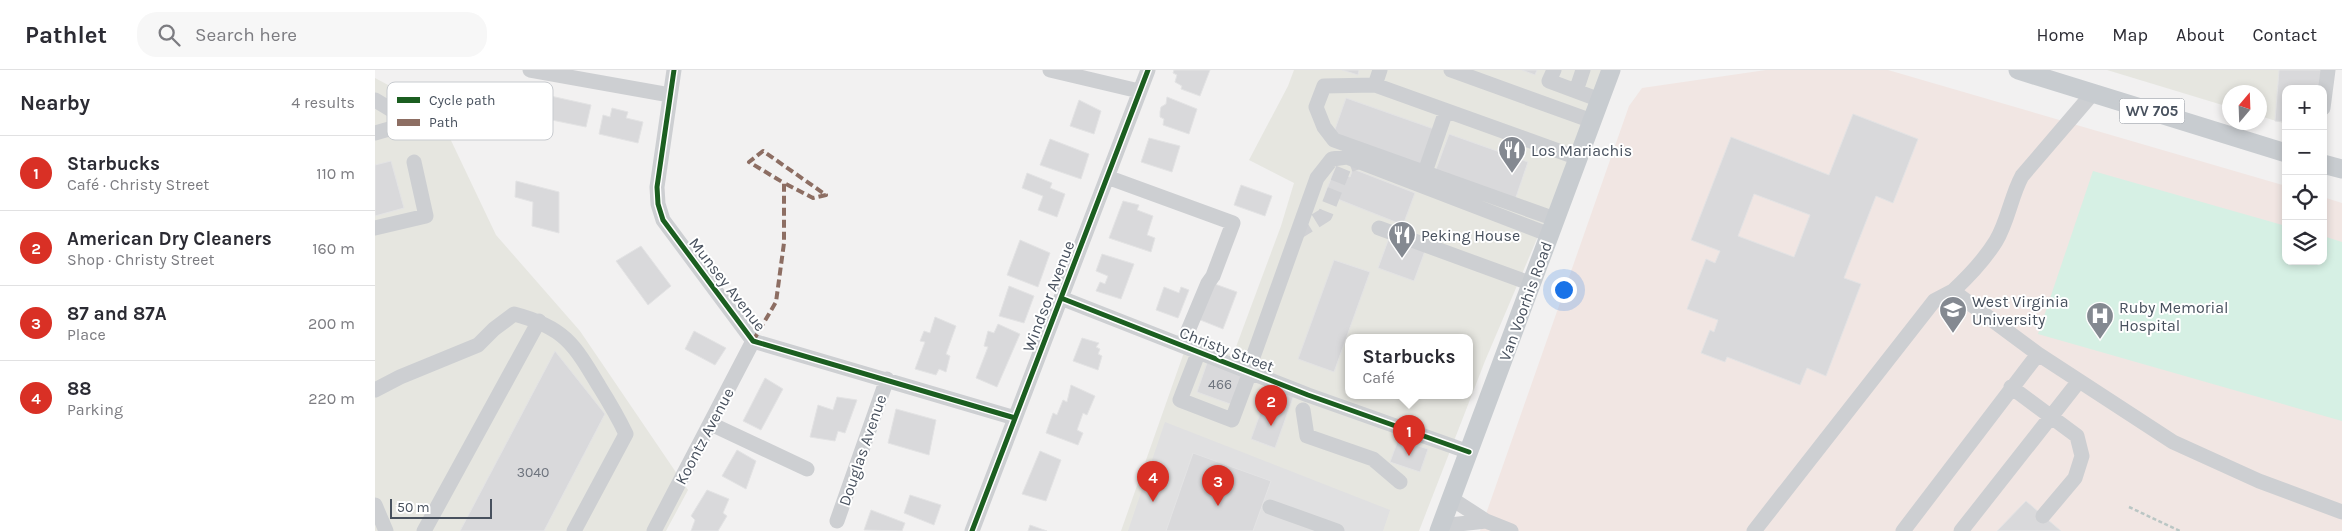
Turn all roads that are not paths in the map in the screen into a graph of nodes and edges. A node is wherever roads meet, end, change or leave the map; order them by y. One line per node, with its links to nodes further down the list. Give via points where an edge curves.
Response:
1 (530, 70): 18 (street)
2 (674, 70): 18 (street, Munsey Avenue)
3 (1050, 70): 16 (street)
4 (1147, 70): 16 (street, Windsor Avenue)
5 (1381, 70): 13 (street)
6 (1451, 70): 12 (street)
7 (1553, 70): 15 (street, via 1549,81)
8 (1583, 70): 15 (street)
9 (1611, 70): 20 (main road, Van Voorhis Road)
10 (2018, 70): 17 (main road, WV 705)
11 (2328, 70): 14 (street)
12 (1467, 73): 23 (street)
13 (1375, 85): 22 (street); 29 (street, via 1324,86 1316,107 1324,127 1334,140)
14 (2326, 85)
15 (1575, 91): 20 (street)
16 (1139, 92): 30 (street, Windsor Avenue)
17 (2093, 92): 24 (main road, WV 705); 35 (street, via 2022,176 2013,192 1997,240 1981,262)
18 (670, 95): 38 (street, Munsey Avenue, via 657,186 663,220)
19 (375, 100): 21 (street)
20 (1600, 100): 23 (main road, Van Voorhis Road)
21 (387, 107)
22 (1446, 111): 25 (street); 29 (street)
23 (1592, 121): 25 (main road, Van Voorhis Road)
24 (2282, 152)
25 (1578, 158): 31 (main road, Van Voorhis Road)
26 (414, 162): 32 (street, via 426,216)
27 (2327, 165): 28 (main road)
28 (2342, 169)
29 (1425, 172): 31 (street)
30 (1107, 177): 36 (street, Windsor Avenue); 39 (street, via 1233,223)
31 (1553, 227): 34 (main road, Van Voorhis Road); 42 (street, via 1347,157 1332,159 1317,178)
32 (375, 228)
33 (1379, 228): 34 (street)
34 (1532, 284): 51 (main road, Van Voorhis Road)
35 (1953, 290): 41 (street); 69 (street, via 1934,302)
36 (1061, 298): 39 (street, Christy Street); 49 (street, Windsor Avenue)
37 (539, 321): 46 (street, via 514,314 478,345); 63 (street); 64 (street, via 576,348 626,434)
38 (753, 341): 43 (street, Munsey Avenue); 50 (street, Koontz Avenue)
39 (1182, 345): 40 (street, Christy Street)
40 (1199, 352): 42 (street, Christy Street); 42 (street, via 1180,400 1233,420)
41 (2038, 354): 44 (street); 45 (street)
42 (1249, 371): 51 (street, Christy Street)
43 (887, 379): 49 (street, Munsey Avenue); 59 (street, Douglas Avenue)
44 (2079, 381): 48 (street); 57 (street, via 2156,432 2210,460 2259,482)
45 (2011, 387): 48 (street); 70 (street)
46 (375, 390)
47 (1303, 410): 53 (street, via 1307,436 1373,460)
48 (2052, 416): 58 (street, via 2077,436 2082,456 2075,478); 71 (street)
49 (1015, 418): 66 (street, Windsor Avenue)
50 (711, 424): 52 (street); 65 (street, Koontz Avenue)
51 (1469, 452): 54 (main road, Van Voorhis Road)
52 (807, 469)
53 (1400, 482)
54 (1452, 498): 60 (street); 61 (main road, Van Voorhis Road)
55 (375, 505): 62 (street)
56 (1270, 507): 67 (street)
57 (2342, 512)
58 (2043, 516)
59 (837, 521)
60 (1486, 521): 61 (street); 68 (street)
61 (1440, 528)
62 (386, 531)
63 (424, 531)
64 (574, 531)
65 (655, 531)
66 (972, 531)
67 (1337, 531)
68 (1511, 531)
69 (1754, 531)
70 (1903, 531)
71 (1961, 531)

